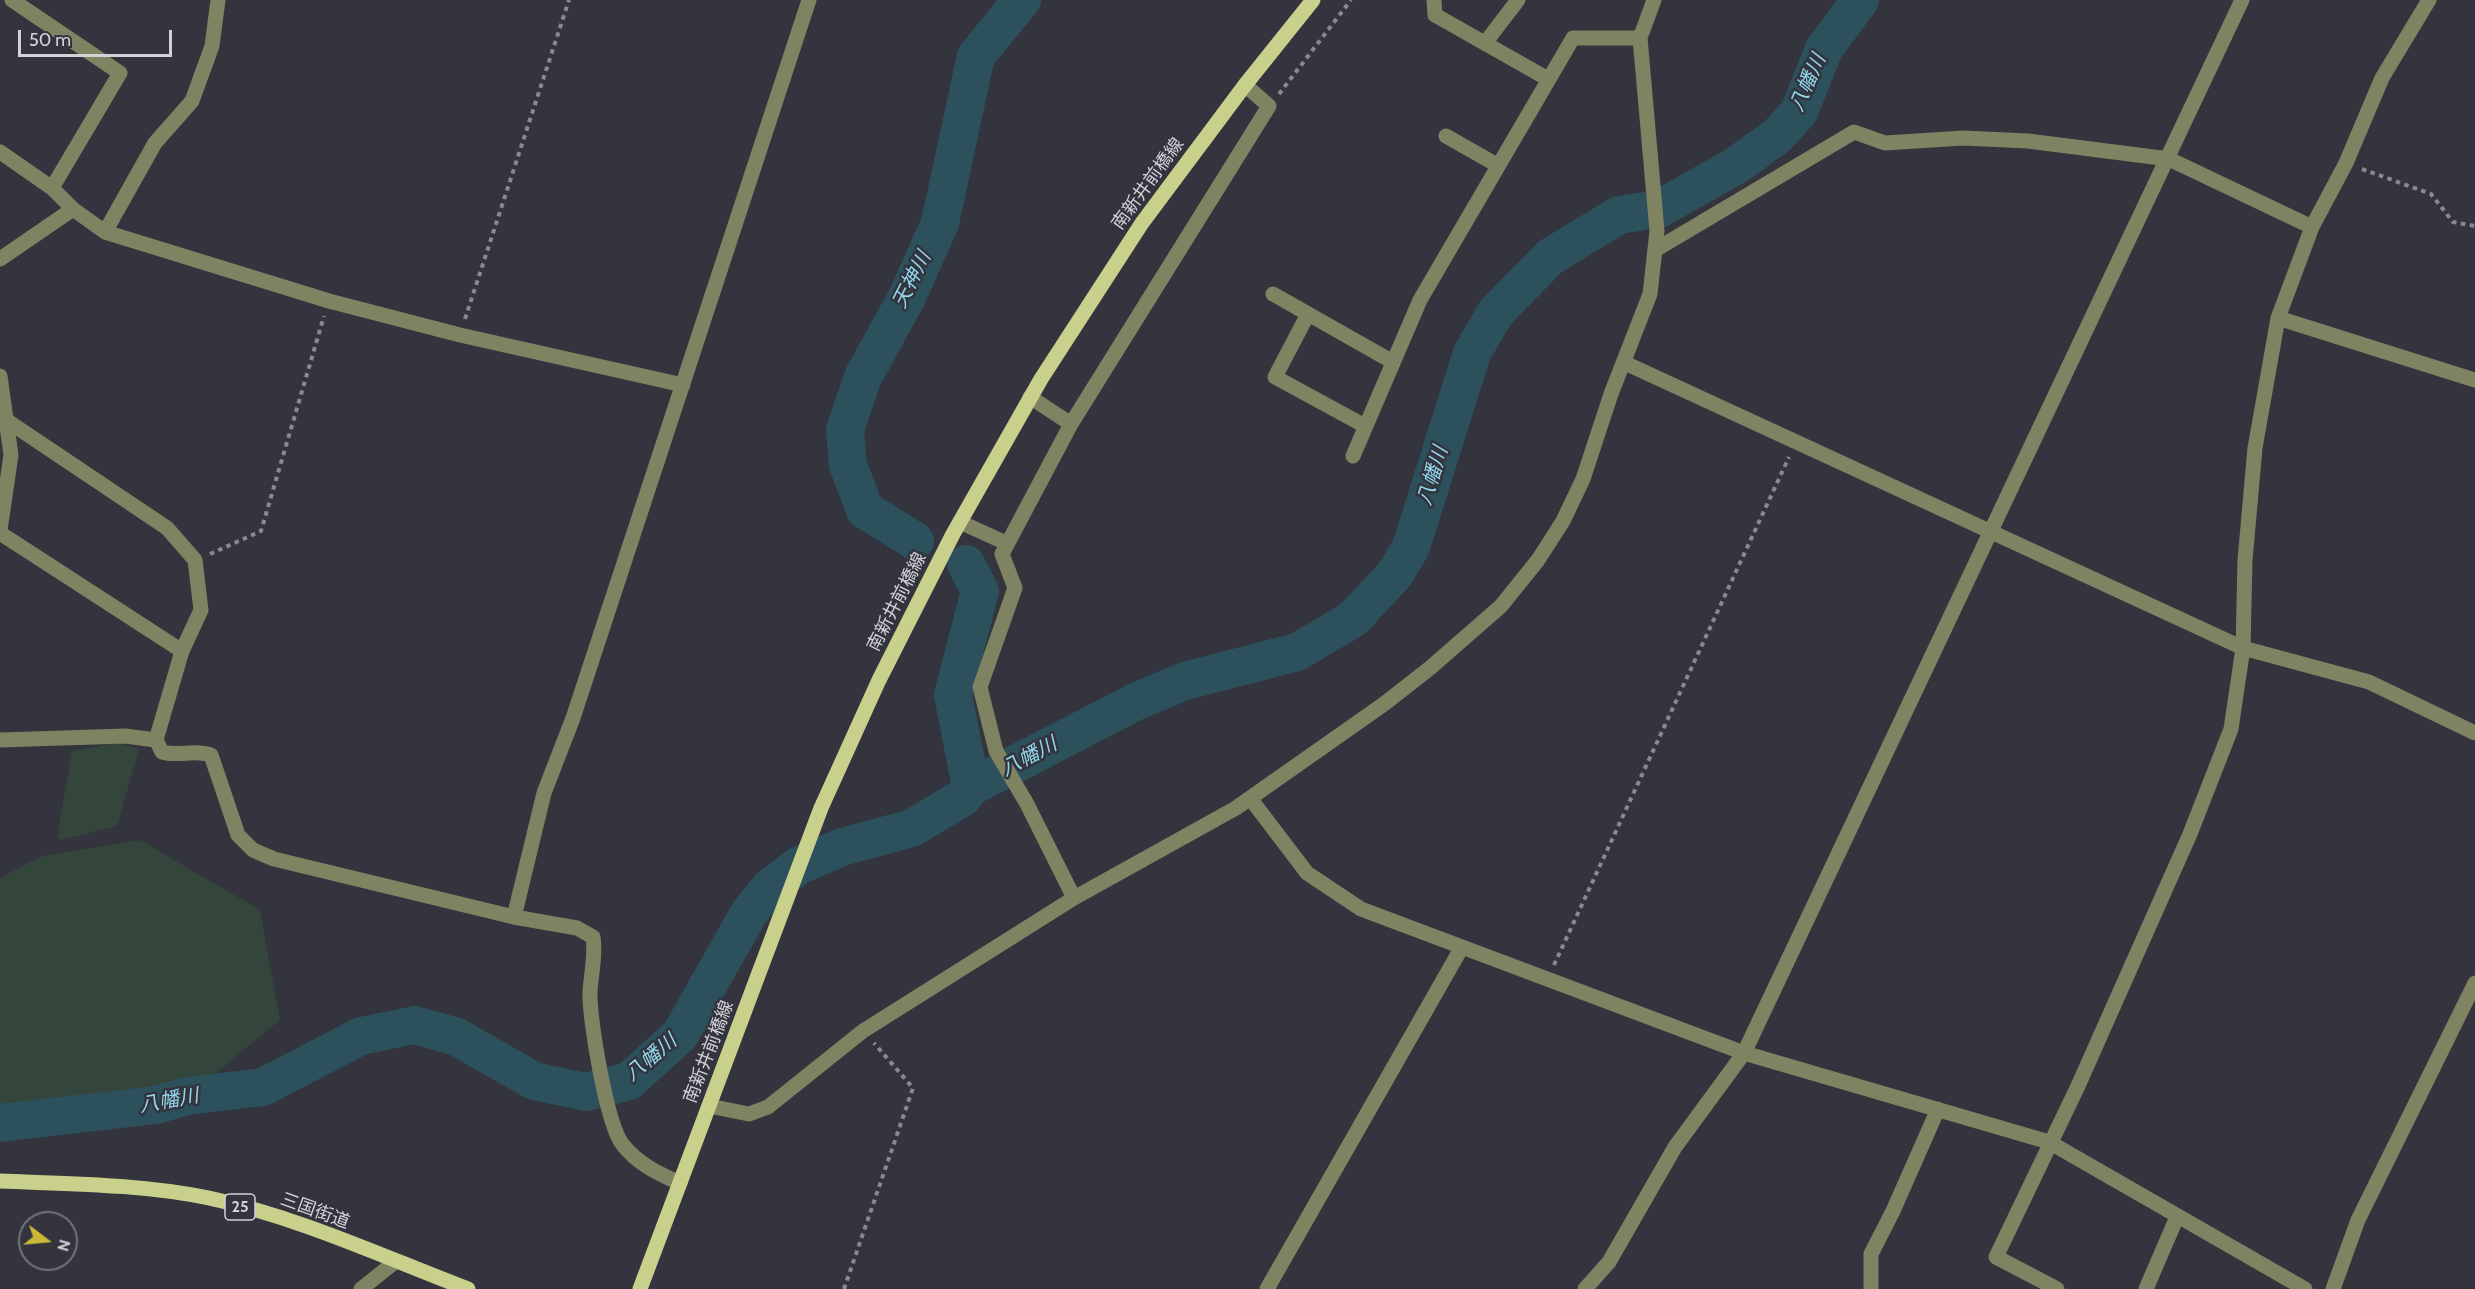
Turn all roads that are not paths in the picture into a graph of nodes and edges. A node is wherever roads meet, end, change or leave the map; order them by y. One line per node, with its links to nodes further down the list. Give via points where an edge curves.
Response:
1 (12, 0): 18 (street, via 120,73)
2 (218, 0): 21 (street, via 212,46 192,101 155,143)
3 (809, 0): 31 (street)
4 (1314, 0): 13 (main road, 南新井前橋線)
5 (1434, 0): 11 (street, via 1435,15)
6 (1518, 0): 11 (street)
7 (1654, 0): 10 (street)
8 (2242, 0): 16 (street)
9 (2429, 0): 20 (street, via 2382,78 2346,163)
10 (1640, 38): 12 (street, via 1573,38); 22 (street, via 1657,231)
11 (1485, 43): 12 (street)
12 (1548, 79): 17 (street)
13 (1245, 85): 32 (main road, 南新井前橋線, via 1142,223); 34 (street, via 1269,106)
14 (1446, 136): 17 (street)
15 (0, 152): 18 (street)
16 (2169, 159): 20 (street); 22 (street, via 2028,141 1963,138 1886,142 1854,132); 39 (street)
17 (1497, 165): 27 (street, via 1420,300)
18 (52, 188): 19 (street)
19 (73, 209): 21 (street); 23 (street)
20 (2312, 227): 26 (street)
21 (105, 232): 31 (street, via 329,301)
22 (1655, 249): 28 (street, via 1650,294)
23 (0, 260)
24 (1273, 294): 25 (street)
25 (1308, 314): 27 (street); 35 (street, via 1275,377)
26 (2278, 318): 30 (street); 41 (street, via 2255,447 2245,560)
27 (1393, 362): 35 (street)
28 (1625, 363): 39 (street); 46 (street, via 1583,479 1563,521 1501,606 1412,682)
29 (0, 376): 33 (street)
30 (2475, 380)
31 (683, 385): 48 (street, via 573,718 544,793)
32 (1030, 398): 34 (street); 37 (main road, 南新井前橋線)
33 (6, 420): 38 (street, via 11,455); 42 (street, via 167,528 195,560 201,610)
34 (1071, 424): 40 (street)
35 (1365, 426): 36 (street)
36 (1353, 456)
37 (960, 522): 40 (street); 52 (main road, 南新井前橋線, via 879,680 821,808)
38 (0, 531): 42 (street)
39 (1992, 533): 41 (street); 51 (street)
40 (1006, 543): 47 (street, via 1002,554 1015,588 980,687 996,751)
41 (2243, 648): 43 (street, via 2369,682); 54 (street, via 2230,729 2190,834 2078,1086)
42 (182, 651): 45 (street)
43 (2475, 733)
44 (0, 740): 45 (street, via 125,736)
45 (156, 740): 48 (street, via 162,752 173,755 199,751 211,754 238,836 253,850 274,859)
46 (1250, 798): 47 (street); 49 (street, via 1307,873 1361,909)
47 (1074, 898): 52 (street, via 863,1031 768,1107 749,1114)
48 (514, 918): 56 (street, via 577,928 593,937 591,1016 611,1114 622,1144 650,1170)
49 (1462, 947): 51 (street); 62 (street)
50 (2475, 983): 68 (street, via 2358,1220)
51 (1744, 1053): 53 (street); 63 (street, via 1675,1147 1609,1262)
52 (710, 1106): 56 (main road, 南新井前橋線)
53 (1938, 1109): 54 (street); 64 (street, via 1871,1254)
54 (2049, 1142): 57 (street); 65 (street, via 1996,1257)
55 (0, 1181): 58 (main road, 三国街道 / 25, via 130,1187 210,1198 290,1221)
56 (680, 1183): 61 (main road, 南新井前橋線)
57 (2177, 1217): 66 (street); 67 (street)
58 (396, 1262): 59 (street); 60 (main road, 三国街道 / 25)
59 (361, 1289)
60 (468, 1289)
61 (640, 1289)
62 (1267, 1289)
63 (1586, 1289)
64 (1871, 1289)
65 (2057, 1289)
66 (2146, 1289)
67 (2305, 1289)
68 (2333, 1289)

